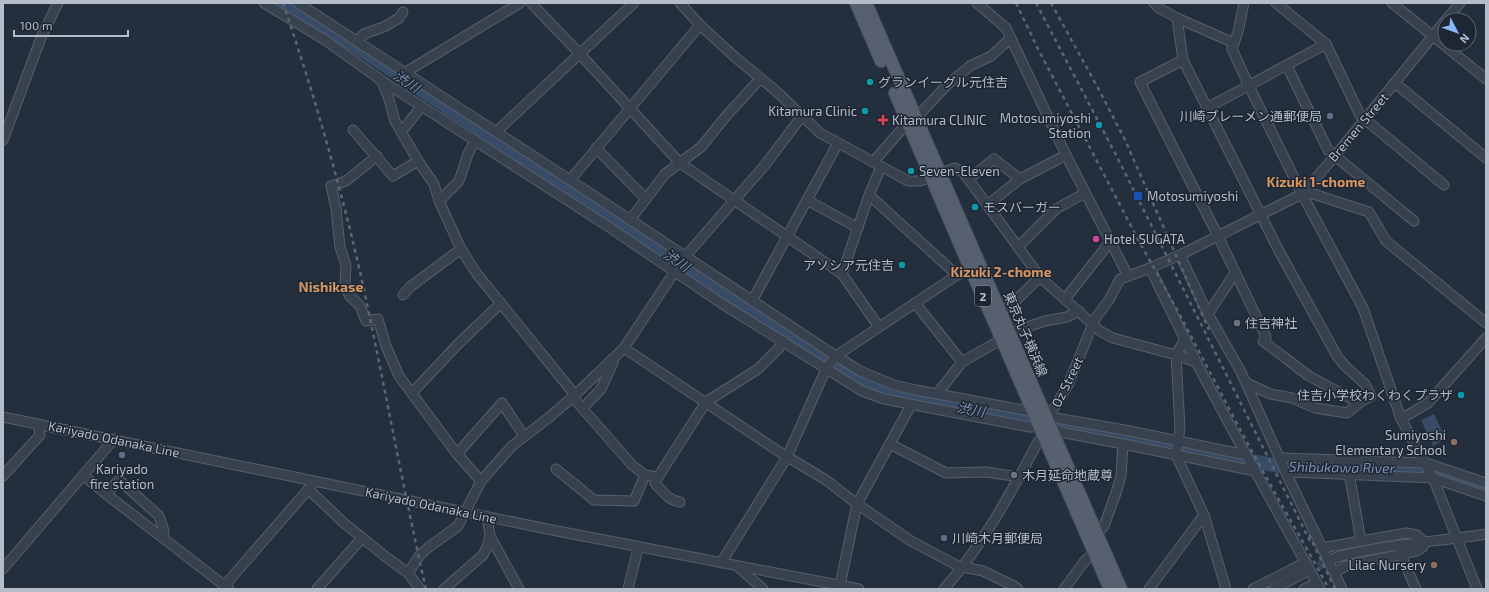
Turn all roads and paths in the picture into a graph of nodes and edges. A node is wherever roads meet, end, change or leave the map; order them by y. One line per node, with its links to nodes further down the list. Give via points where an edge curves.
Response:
1 (58, 3): 44 (street, via 42,35)
2 (264, 3): 32 (street, via 325,40)
3 (298, 3): 23 (street)
4 (520, 3): 29 (street)
5 (531, 3): 26 (street)
6 (634, 3): 26 (street)
7 (680, 3): 19 (street)
8 (856, 3): 40 (main road, 東京丸子横浜線 / 2)
9 (866, 3): 40 (main road, 東京丸子横浜線 / 2)
10 (977, 3): 22 (street, via 1006,28)
11 (1154, 3): 18 (street)
12 (1244, 3): 24 (street)
13 (1276, 3): 25 (street)
14 (1392, 3): 21 (street)
15 (1460, 3): 17 (street, Bremen Street)
16 (404, 12): 23 (street, via 399,18 364,34)
17 (1453, 12)
18 (1177, 18): 24 (street); 27 (street)
19 (700, 25): 30 (street); 36 (street)
20 (1437, 31): 21 (street, Bremen Street)
21 (1433, 36): 31 (street); 33 (street, Bremen Street)
22 (1011, 38): 40 (street, via 991,56 963,71); 48 (street)
23 (357, 41): 29 (street)
24 (1234, 43): 34 (street, via 1232,49)
25 (1326, 44): 28 (street); 39 (street, via 1360,115)
26 (580, 54): 36 (street); 43 (street)
27 (1183, 60): 37 (street); 74 (street, via 1140,82)
28 (1287, 66): 34 (street); 50 (street, via 1328,150)
29 (406, 72): 43 (street)
30 (760, 79): 38 (street); 53 (street, via 701,147)
31 (1486, 79)
32 (381, 80): 35 (street); 42 (street)
33 (1395, 83): 39 (street, Bremen Street); 51 (street)
34 (1249, 86): 37 (street); 61 (street)
35 (422, 106): 42 (street); 45 (street)
36 (630, 108): 47 (street); 53 (street)
37 (1207, 108): 70 (street)
38 (802, 116): 46 (street, via 820,133); 65 (street)
39 (1365, 120): 50 (street, Bremen Street); 59 (street)
40 (912, 121): 54 (street, via 902,129); 55 (main road, 東京丸子横浜線 / 2)
41 (353, 130): 49 (street)
42 (401, 132): 52 (street)
43 (496, 132): 58 (street)
44 (3, 140)
45 (475, 140): 67 (street, via 459,181); 69 (street)
46 (838, 143): 54 (street); 66 (street)
47 (596, 148): 58 (street); 63 (street)
48 (1066, 155): 57 (street); 60 (street)
49 (377, 156): 52 (street, via 393,176); 112 (street, via 346,180 331,186 340,247 346,265 345,284 350,295 360,306 366,321 378,319 394,364)
50 (1334, 156): 61 (street, Bremen Street); 72 (street)
51 (1486, 158)
52 (418, 162): 67 (street, via 434,184)
53 (680, 163): 63 (street, via 665,174); 65 (street)
54 (877, 165): 55 (street, via 908,181 920,181); 62 (street)
55 (935, 174): 56 (street, via 955,168); 81 (main road, 東京丸子横浜線 / 2)
56 (970, 179): 57 (street, via 994,159); 68 (street)
57 (1020, 179): 68 (street)
58 (570, 180): 64 (street)
59 (1444, 185)
60 (1085, 193): 76 (street); 77 (street, via 1056,209)
61 (1302, 194): 70 (street, Bremen Street); 98 (street, via 1310,193 1369,212 1386,241); 122 (street, via 1363,308)
62 (869, 195): 73 (street); 86 (street)
63 (646, 199): 71 (street)
64 (597, 200): 69 (street); 71 (street)
65 (735, 200): 75 (street); 80 (street)
66 (807, 200): 73 (street); 75 (street)
67 (439, 201): 78 (street)
68 (987, 205): 77 (street)
69 (587, 211): 83 (street)
70 (1260, 215): 74 (street, Bremen Street); 116 (street, via 1337,356 1365,384 1371,396)
71 (630, 220): 80 (street)
72 (1414, 221)
73 (858, 228): 85 (street)
74 (1218, 236): 79 (street, Bremen Street); 84 (street)
75 (788, 237): 85 (street); 91 (street)
76 (1110, 242): 87 (street); 90 (street)
77 (1018, 247): 88 (street)
78 (461, 249): 89 (street); 93 (street, via 477,274)
79 (1180, 255): 82 (street, Bremen Street); 96 (street)
80 (684, 258): 83 (street); 91 (street)
81 (975, 266): 86 (street); 95 (main road, 東京丸子横浜線 / 2)
82 (1150, 268): 87 (street, Oz Street); 102 (street)
83 (676, 270): 103 (street, via 721,303); 104 (street)
84 (1235, 273): 96 (street); 116 (street, via 1265,339 1309,376)
85 (842, 274): 99 (street)
86 (957, 275): 92 (street)
87 (1128, 276): 97 (street, Oz Street, via 1120,279)
88 (1040, 277): 90 (street); 95 (street, via 1009,307)
89 (403, 295)
90 (1066, 299): 94 (street)
91 (752, 300): 106 (street)
92 (915, 302): 99 (street); 108 (street)
93 (501, 303): 112 (street); 114 (street)
94 (1078, 311): 97 (street); 100 (street, via 1067,317 1045,320)
95 (996, 312): 100 (main road, 東京丸子横浜線 / 2)
96 (1208, 314): 111 (street)
97 (1092, 323): 105 (street, via 1113,338); 124 (street, Oz Street, via 1068,385)
98 (1486, 323)
99 (879, 327): 106 (street)
100 (1006, 336): 108 (street); 120 (main road, 東京丸子横浜線 / 2); 124 (main road, 東京丸子横浜線 / 2)
101 (1486, 338): 122 (street, via 1428,403)
102 (1185, 339): 105 (street); 109 (street)
103 (784, 341): 110 (street); 115 (street, via 758,369)
104 (624, 348): 107 (street); 115 (street)
105 (1176, 355): 109 (street); 128 (street, via 1180,428)
106 (836, 356): 110 (street); 113 (street, via 880,380)
107 (612, 360): 114 (street); 118 (street, via 601,390)
108 (962, 362): 113 (street)
109 (1196, 362): 131 (street)
110 (826, 368): 117 (street, via 862,391); 134 (street)
111 (1246, 383): 116 (street, via 1270,394 1292,398 1315,408 1347,413); 135 (street)
112 (412, 393): 132 (street)
113 (938, 394): 119 (street); 120 (street)
114 (574, 396): 118 (street); 126 (street)
115 (706, 402): 134 (street); 144 (street)
116 (1359, 403)
117 (911, 405): 119 (street); 129 (street)
118 (582, 408): 140 (street, via 632,465)
119 (936, 410): 124 (street, via 1029,426)
120 (1033, 412): 124 (main road, 東京丸子横浜線 / 2)
121 (6, 417): 123 (street, Kariyado Odanaka Line); 125 (street)
122 (1401, 419): 136 (street)
123 (38, 424): 127 (street, Kariyado Odanaka Line); 142 (street, via 40,435)
124 (1046, 424): 128 (street, via 1056,418); 130 (street, via 1060,432); 145 (street, Oz Street); 160 (main road, 東京丸子横浜線 / 2)
125 (3, 426)
126 (524, 436): 132 (street, via 502,403); 148 (street)
127 (114, 439): 143 (street); 147 (street, Kariyado Odanaka Line)
128 (1178, 441): 131 (street, via 1242,454); 133 (street)
129 (890, 444): 145 (street, via 946,473 986,472); 154 (street)
130 (1123, 444): 133 (street); 160 (street, via 1121,476 1116,493 1104,526)
131 (1245, 452): 137 (street)
132 (457, 454): 148 (street)
133 (1176, 455): 137 (street, via 1250,470); 156 (street)
134 (787, 457): 154 (street, via 826,480); 171 (street)
135 (1280, 459): 136 (street); 141 (street)
136 (1426, 463): 146 (street); 149 (street)
137 (1254, 468): 173 (street)
138 (556, 469): 140 (street, via 594,500 634,501)
139 (1349, 474): 141 (street, via 1291,472); 146 (street); 164 (street)
140 (645, 475): 144 (street)
141 (1287, 475): 167 (street)
142 (3, 476)
143 (84, 476): 151 (street); 175 (street)
144 (658, 477): 153 (street, via 655,483 661,492 668,498)
145 (1020, 477): 174 (street, Oz Street, via 998,516)
146 (1433, 478): 152 (street); 163 (street)
147 (315, 481): 150 (street); 155 (street, Kariyado Odanaka Line)
148 (481, 481): 155 (street)
149 (1486, 483)
150 (308, 489): 162 (street); 180 (street)
151 (106, 494): 161 (street); 161 (street, via 119,480 159,516 164,531)
152 (1486, 496)
153 (680, 502)
154 (857, 504): 174 (street, via 911,541); 178 (street)
155 (466, 512): 157 (street, Kariyado Odanaka Line); 176 (street, via 458,526 420,555)
156 (1204, 515): 193 (street); 194 (street)
157 (487, 517): 159 (street); 166 (street, Kariyado Odanaka Line)
158 (1486, 534): 163 (street)
159 (490, 536): 183 (street, via 483,555); 184 (street)
160 (1092, 536): 168 (main road, 東京丸子横浜線 / 2); 192 (main road, 東京丸子横浜線 / 2)
161 (163, 538): 180 (street)
162 (362, 538): 176 (street); 181 (street)
163 (1458, 539): 165 (street); 200 (street)
164 (1361, 541): 165 (street, via 1406,532 1417,535); 167 (street)
165 (1423, 541): 169 (street, via 1423,547 1417,551); 170 (street, via 1359,551)
166 (637, 547): 171 (street, Kariyado Odanaka Line); 185 (street)
167 (1322, 548): 177 (street)
168 (1094, 552): 190 (street); 191 (main road, 東京丸子横浜線 / 2)
169 (1400, 554): 177 (street, via 1346,566); 199 (street)
170 (1334, 558)
171 (721, 564): 172 (street, Kariyado Odanaka Line)
172 (736, 565): 178 (street, Kariyado Odanaka Line); 186 (street)
173 (1306, 567): 179 (street); 195 (street); 196 (street)
174 (963, 568): 188 (street, Oz Street); 189 (street, via 983,571)
175 (3, 569)
176 (408, 573): 182 (street)
177 (1334, 573): 198 (street)
178 (840, 585): 187 (street, Kariyado Odanaka Line)
179 (1318, 586): 197 (street)
180 (227, 587)
181 (317, 589)
182 (420, 589)
183 (444, 589)
184 (519, 589)
185 (628, 589)
186 (764, 589)
187 (859, 589)
188 (944, 589)
189 (1018, 589)
190 (1064, 589)
191 (1110, 589)
192 (1121, 589)
193 (1149, 589)
194 (1226, 589)
195 (1253, 589)
196 (1274, 589)
197 (1304, 589)
198 (1342, 589)
199 (1416, 589)
200 (1477, 589)

